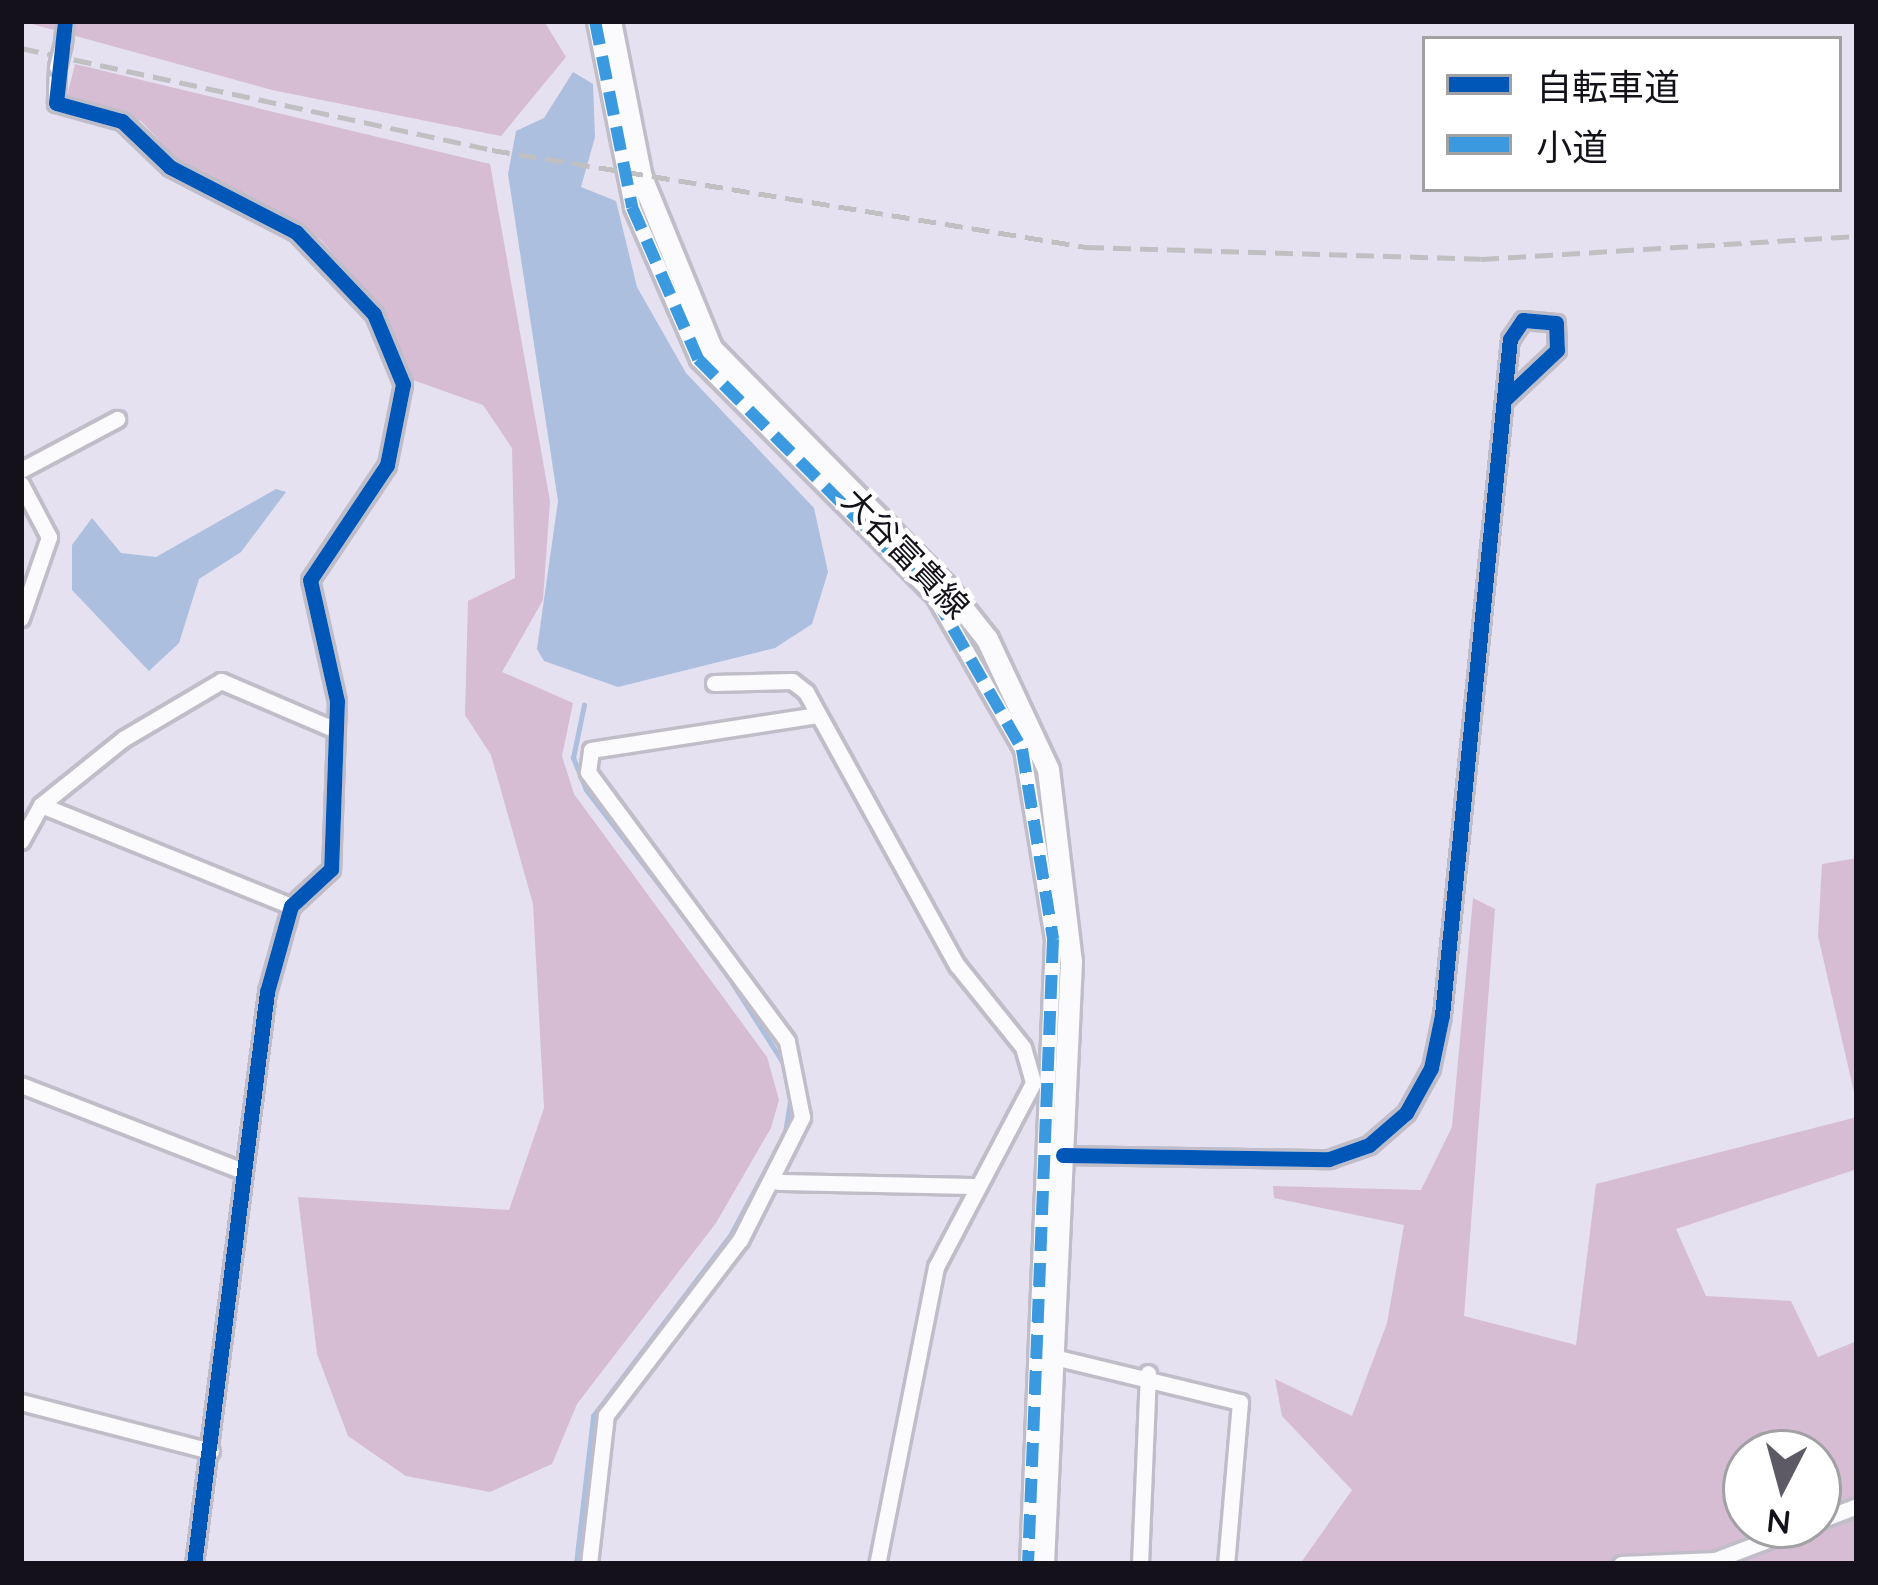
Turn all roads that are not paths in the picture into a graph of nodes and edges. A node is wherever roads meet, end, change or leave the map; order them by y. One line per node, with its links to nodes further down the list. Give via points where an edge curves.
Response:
1 (65, 21): 11 (street, bridge, via 56,103 122,121 170,167 296,232 374,314 389,349 404,421 310,580)
2 (596, 21): 28 (street, via 632,207 698,358 935,597 1022,749 1053,939)
3 (610, 21): 16 (main road, 大谷富貴線, via 641,177 711,348 945,586 986,639 1048,769 1070,900)
4 (1504, 399): 4 (street, via 1557,350 1556,323 1523,320); 16 (street, via 1432,1068 1406,1112 1369,1144 1311,1161)
5 (117, 419): 6 (street)
6 (21, 470)
7 (21, 484): 8 (street, via 49,537)
8 (21, 618)
9 (714, 683): 10 (street, via 792,681)
10 (817, 715): 18 (street, via 590,750 588,772 787,1040 802,1118); 19 (street, via 957,965 1023,1047 1033,1083)
11 (336, 730): 12 (street, via 220,681); 14 (street, via 331,869)
12 (41, 805): 13 (street); 14 (street)
13 (21, 842)
14 (291, 906): 17 (street, via 267,992)
15 (21, 1085): 17 (street)
16 (1063, 1155): 20 (main road, 大谷富貴線)
17 (243, 1171): 23 (street)
18 (778, 1182): 19 (street); 26 (street, via 606,1415)
19 (976, 1186): 27 (street, via 936,1267)
20 (1054, 1358): 21 (street); 29 (main road, 大谷富貴線)
21 (1148, 1373): 30 (street); 31 (street, via 1240,1402)
22 (21, 1402): 23 (street)
23 (211, 1450): 25 (street)
24 (1857, 1506): 32 (street, via 1714,1560)
25 (194, 1564)
26 (589, 1564)
27 (877, 1564)
28 (1028, 1564)
29 (1043, 1564)
30 (1140, 1564)
31 (1226, 1564)
32 (1621, 1564)

